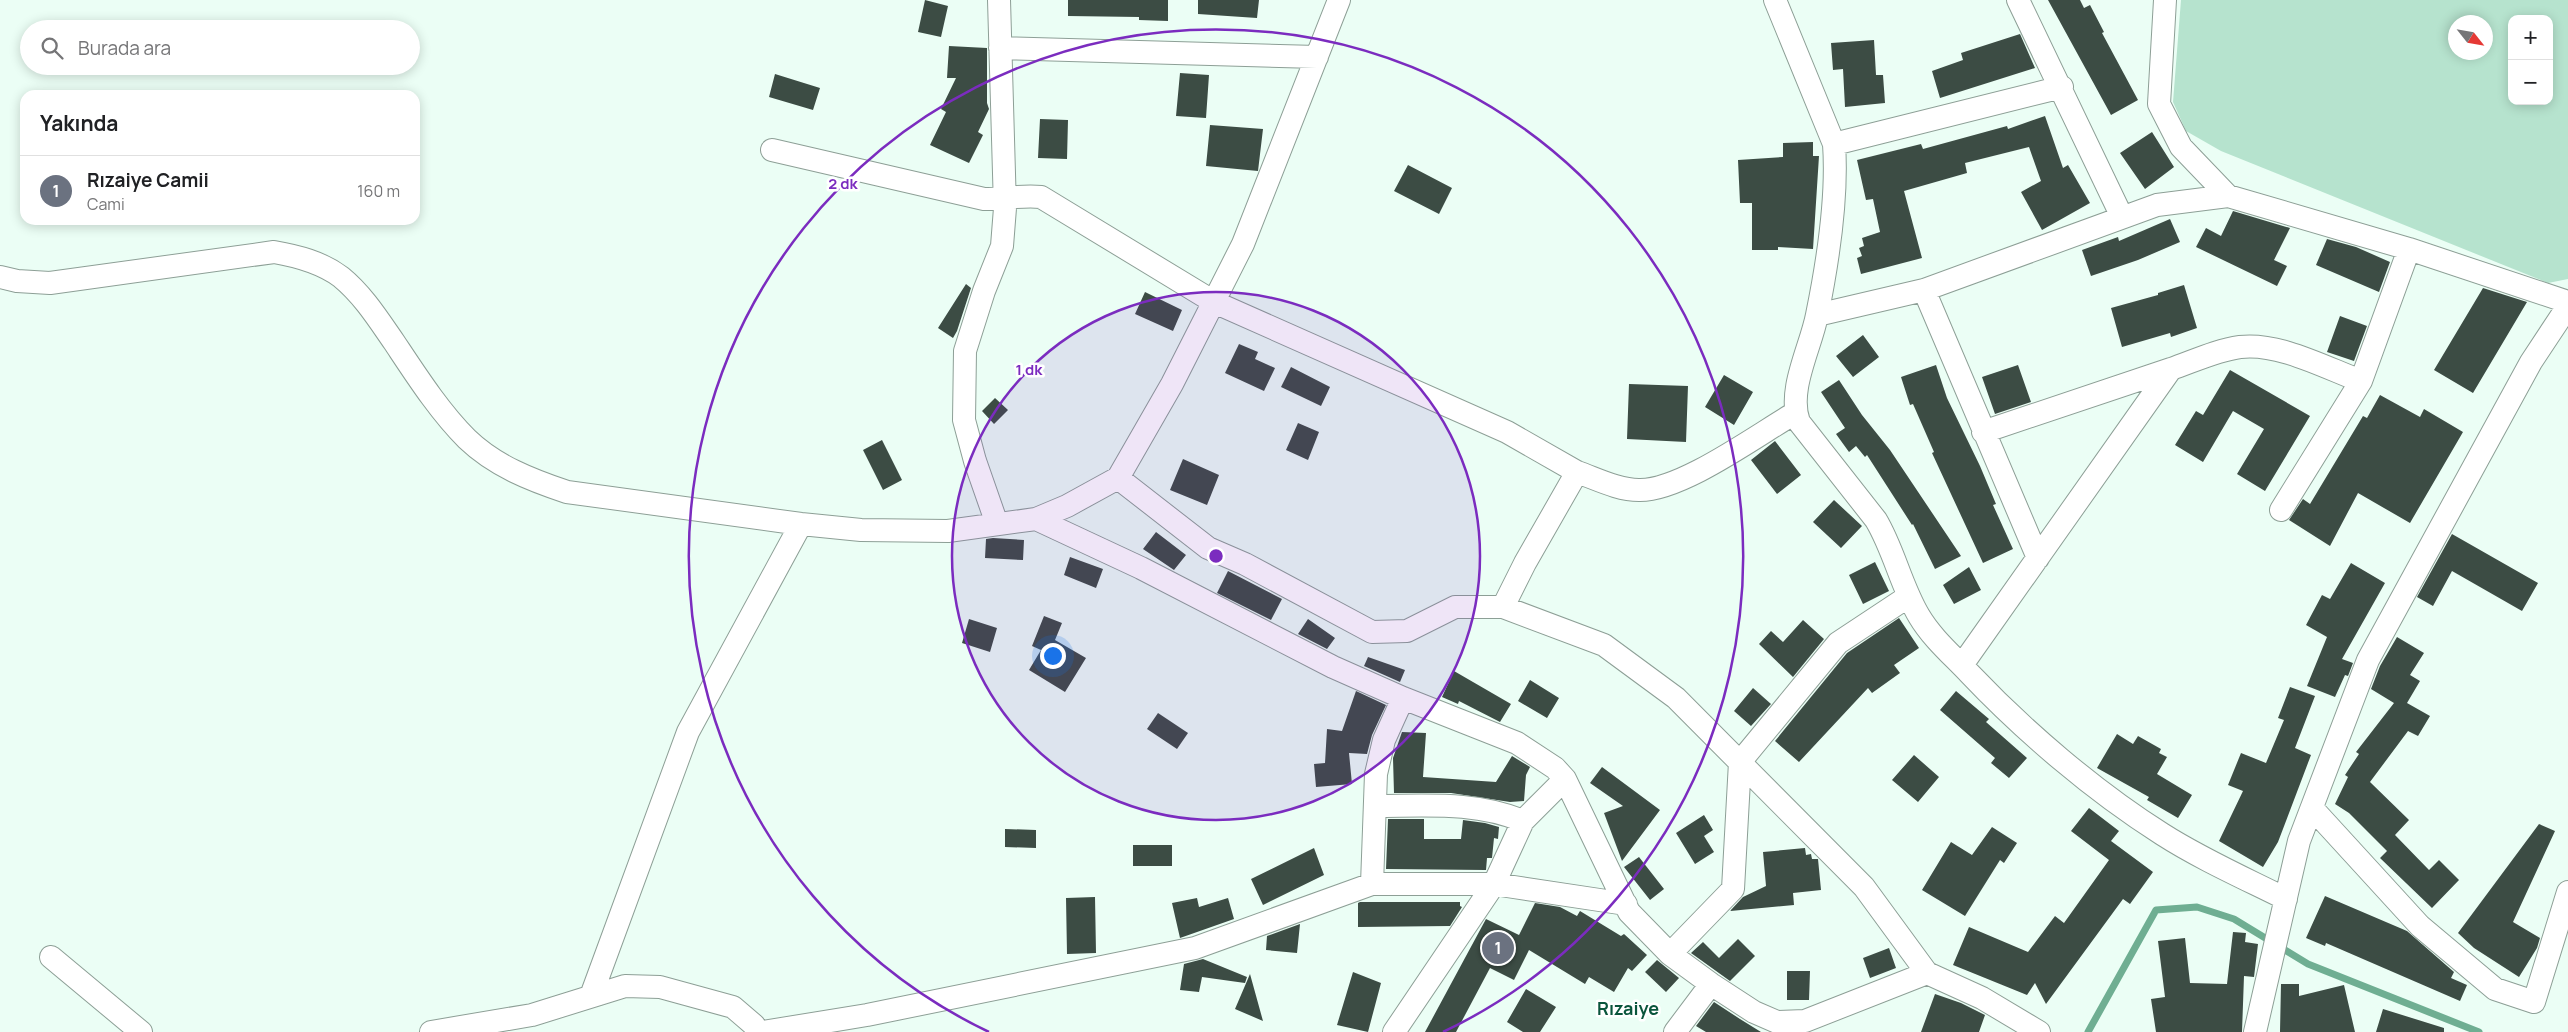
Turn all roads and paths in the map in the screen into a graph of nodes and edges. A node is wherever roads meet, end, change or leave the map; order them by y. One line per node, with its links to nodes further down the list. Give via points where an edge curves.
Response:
1 (999, 0): 6 (street)
2 (1339, 0): 7 (street)
3 (1775, 0): 9 (street)
4 (2018, 0): 8 (street)
5 (2165, 0): 11 (street, via 2159,104 2181,147)
6 (1000, 48): 7 (street); 12 (street)
7 (1317, 56): 17 (street, via 1243,244)
8 (2062, 87): 9 (street); 13 (street)
9 (1834, 144): 19 (street, via 1835,196)
10 (772, 150): 12 (street, via 984,199)
11 (2228, 196): 13 (street, via 2157,206); 14 (street)
12 (1004, 199): 17 (street, via 1025,195 1040,197); 29 (street, via 1002,246 965,351 964,420)
13 (2122, 217): 16 (street)
14 (2409, 249): 18 (street); 21 (street)
15 (0, 276): 28 (street, via 17,281 50,283 274,252 295,256 339,276 357,292 419,380 467,438 510,470 567,492)
16 (1924, 290): 19 (street); 23 (street)
17 (1214, 302): 24 (street, via 1507,432); 25 (street)
18 (2568, 304): 38 (street, via 2531,362 2368,660)
19 (1817, 315): 22 (street, via 1796,391)
20 (2171, 369): 21 (street, via 2222,350 2261,347); 23 (street); 30 (street)
21 (2361, 380): 26 (street)
22 (1795, 413): 24 (street, via 1686,478 1665,487 1623,488); 31 (street, via 1885,534)
23 (1983, 432): 30 (street)
24 (1577, 472): 32 (street)
25 (1118, 478): 27 (street); 32 (street, via 1208,548 1245,564 1372,632 1407,632 1455,607)
26 (2281, 510)
27 (1036, 520): 29 (street); 34 (street, via 1141,568 1332,667)
28 (801, 524): 29 (street, via 862,530 948,531); 49 (street, via 688,732)
29 (997, 524)
30 (2038, 558): 33 (street)
31 (1909, 596): 33 (street, via 1929,630); 35 (street, via 1838,643)
32 (1503, 608): 35 (street, via 1604,645 1676,698)
33 (1962, 665): 43 (street, via 1996,702 2128,811 2194,853)
34 (1403, 698): 36 (street, via 1517,743 1555,768); 37 (street, via 1380,757)
35 (1740, 762): 45 (street, via 1733,889); 47 (street, via 1864,886)
36 (1564, 779): 39 (street); 44 (street)
37 (1375, 806): 39 (street, via 1466,806); 40 (street)
38 (2312, 808): 42 (street, via 2420,926 2495,989 2534,1002); 43 (street, via 2299,841)
39 (1524, 821): 41 (street)
40 (1372, 884): 41 (street); 50 (street, via 1195,948)
41 (1494, 884): 44 (street); 55 (street)
42 (2568, 892)
43 (2286, 899): 58 (street)
44 (1626, 904): 45 (street, via 1629,912)
45 (1670, 954): 48 (street)
46 (51, 957): 51 (street)
47 (1927, 974): 48 (street, via 1805,1021 1791,1023 1766,1018); 57 (street, via 1982,998)
48 (1710, 984): 56 (street)
49 (591, 996): 52 (street, via 532,1015); 53 (street, via 625,986 660,987 733,1006 754,1025)
50 (866, 1023): 54 (street)
51 (141, 1032)
52 (431, 1032)
53 (757, 1032)
54 (763, 1032)
55 (1394, 1032)
56 (1675, 1032)
57 (2039, 1032)
58 (2255, 1032)

